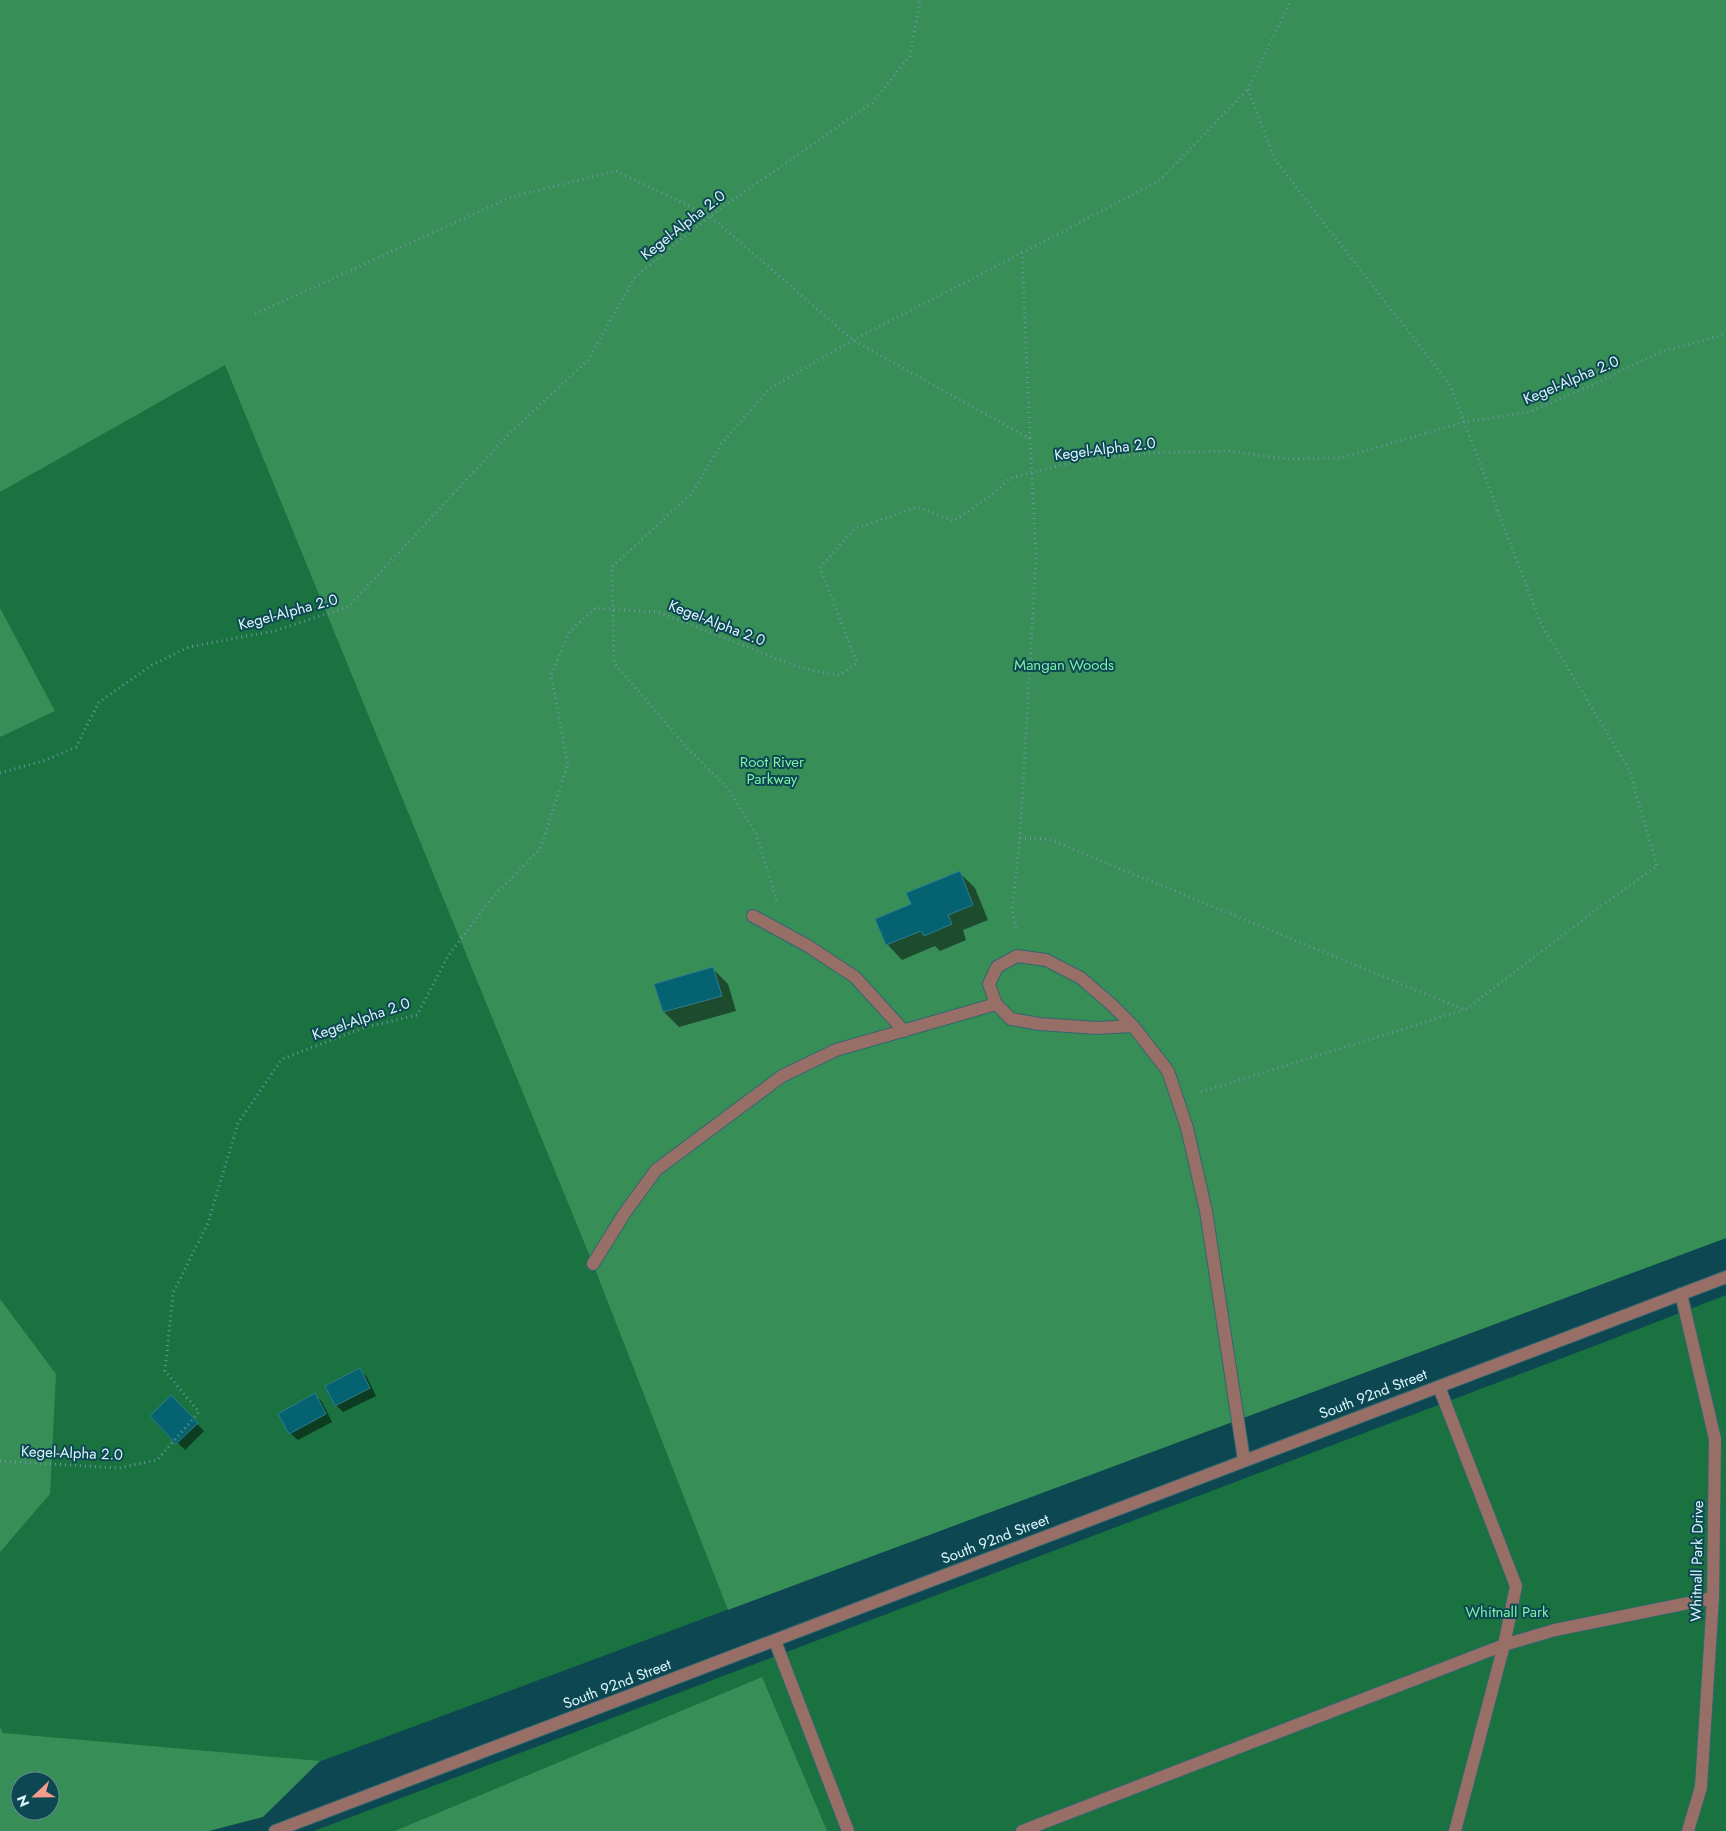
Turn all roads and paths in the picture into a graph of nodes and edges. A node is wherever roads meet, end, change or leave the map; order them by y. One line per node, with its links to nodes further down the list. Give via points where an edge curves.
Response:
1 (920, 0): 4 (path, Kegel-Alpha 2.0, via 910,56 872,103)
2 (1291, 0): 3 (path)
3 (1248, 89): 5 (path, via 1160,180); 9 (path, via 1276,160 1450,384)
4 (710, 216): 6 (path, via 616,171 511,197); 8 (path); 13 (path, Kegel-Alpha 2.0, via 635,277 588,360 510,433 348,607 274,631 189,647 152,665 99,702 76,747 46,760)
5 (1022, 254): 8 (path); 10 (path)
6 (256, 314)
7 (1726, 334): 9 (path, Kegel-Alpha 2.0, via 1660,352 1529,412)
8 (853, 340): 10 (path); 12 (path, via 769,389 721,444 692,492 612,567)
9 (1464, 422): 11 (path, Kegel-Alpha 2.0, via 1341,458 1286,459 1228,451 1152,453 1082,460); 19 (path, via 1541,624 1629,768 1657,866)
10 (1030, 438): 11 (path)
11 (1032, 472): 12 (path, Kegel-Alpha 2.0, via 1010,478 954,521 918,507 854,529 820,568 857,663 838,675 801,668 658,612); 14 (path, via 1036,557)
12 (612, 609): 16 (path, via 614,663 688,749 726,786 756,834); 28 (path, Kegel-Alpha 2.0, via 596,608 570,631 551,675 568,764 540,849 491,899 448,956 417,1014 363,1028 282,1059 238,1123 208,1223 173,1292 165,1372 199,1412 157,1460 119,1468)
13 (0, 773)
14 (1020, 838): 17 (path, via 1012,910); 19 (path, via 1048,839)
15 (753, 916): 16 (street)
16 (787, 935): 21 (street, via 855,977)
17 (1022, 957): 18 (street, via 1017,956 997,967 989,984); 20 (street, via 1046,960 1081,978)
18 (996, 1004): 20 (street, via 1011,1019 1040,1024 1096,1028); 21 (street)
19 (1465, 1010): 22 (path)
20 (1133, 1026): 22 (street, via 1168,1072)
21 (904, 1031): 23 (street, via 836,1050 782,1076 717,1123 656,1170)
22 (1177, 1099): 27 (street, via 1206,1211)
23 (593, 1264)
24 (1726, 1277): 25 (street, South 92nd Street)
25 (1681, 1294): 26 (street, South 92nd Street); 29 (street, Whitnall Park Drive, via 1715,1439)
26 (1439, 1386): 27 (street, South 92nd Street); 31 (street, via 1516,1586)
27 (1244, 1460): 30 (street, South 92nd Street)
28 (0, 1461)
29 (1714, 1598): 31 (street, via 1556,1630); 36 (street, Whitnall Park Drive, via 1701,1787)
30 (775, 1641): 32 (street, South 92nd Street); 33 (street)
31 (1504, 1645): 34 (street); 35 (street)
32 (275, 1831)
33 (848, 1831)
34 (1022, 1831)
35 (1454, 1831)
36 (1688, 1831)

